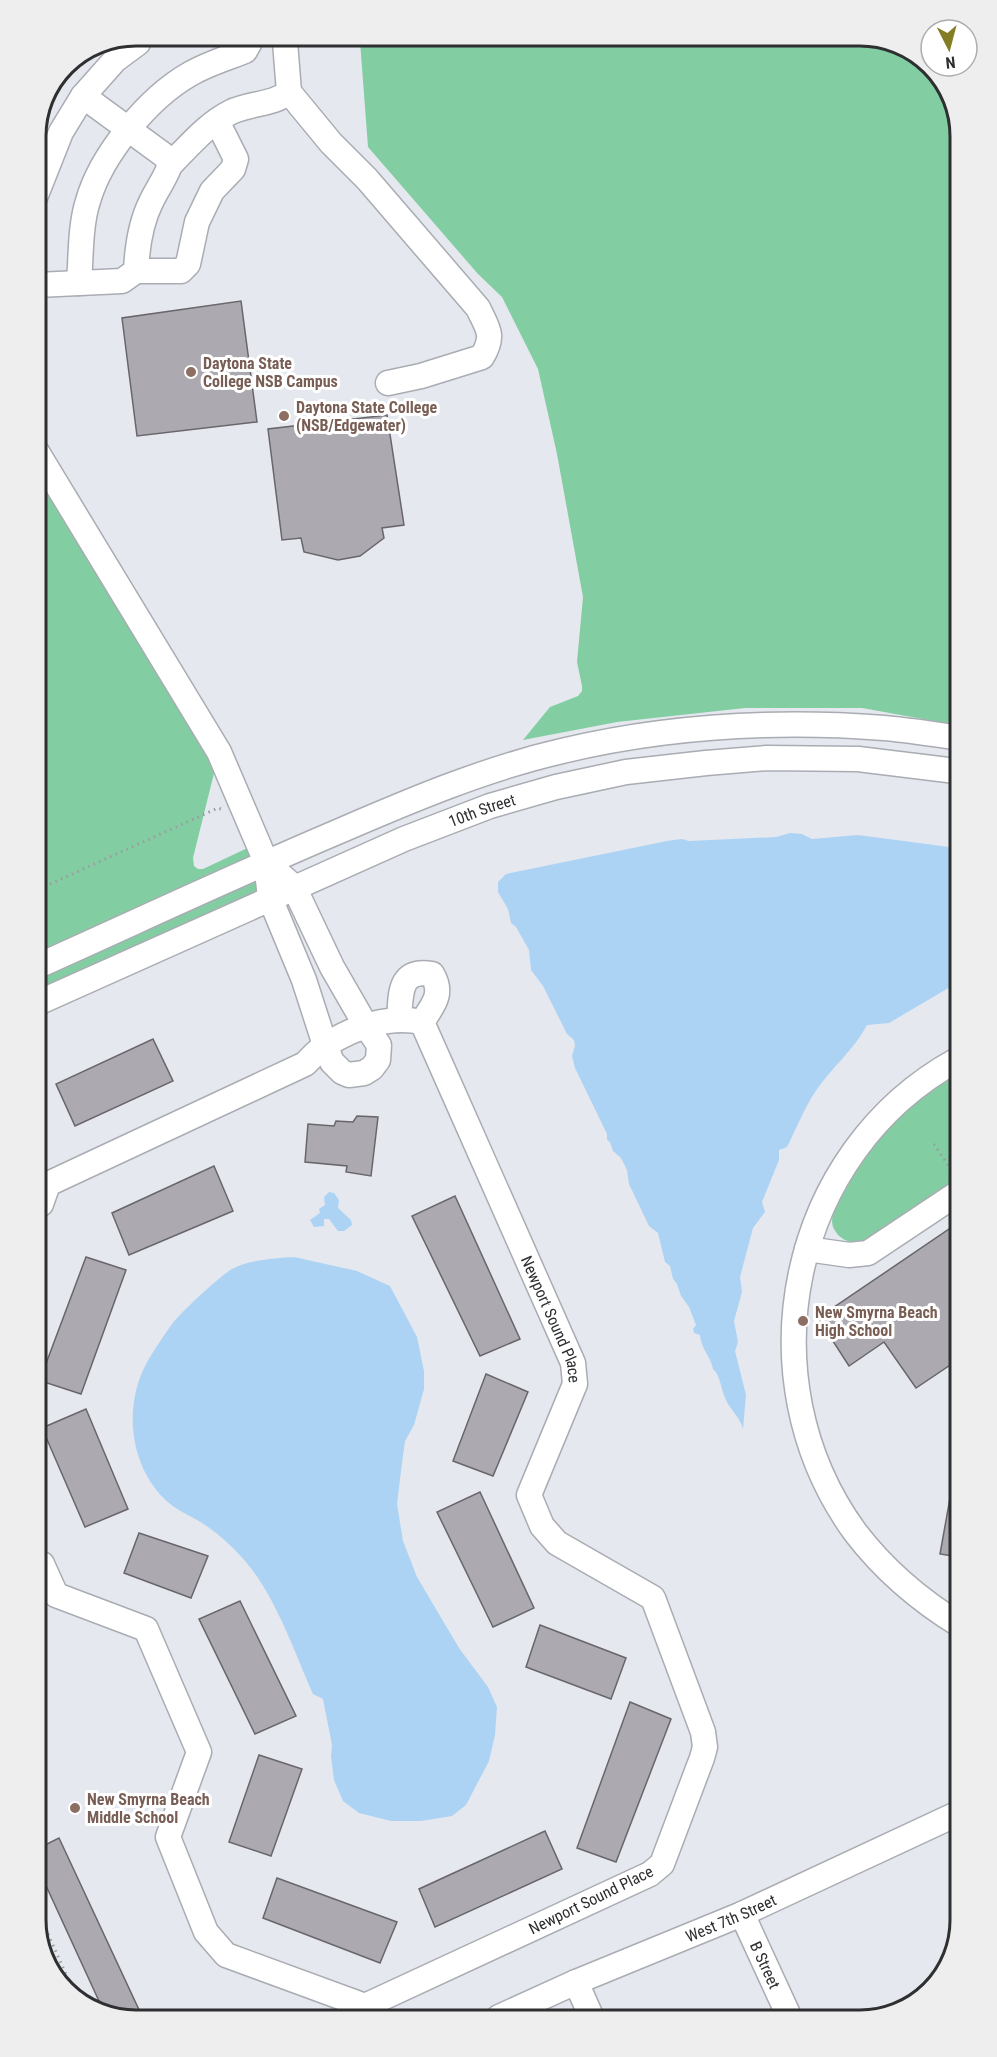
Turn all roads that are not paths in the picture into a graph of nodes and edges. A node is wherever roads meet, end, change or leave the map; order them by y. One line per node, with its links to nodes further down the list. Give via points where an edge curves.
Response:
1 (133, 46): 5 (street, via 115,60)
2 (248, 46): 7 (street, via 245,51 190,74 156,99)
3 (285, 46): 4 (street)
4 (289, 92): 6 (street, via 282,98 233,111); 13 (street, via 478,308 491,333 482,357)
5 (83, 96): 7 (street); 9 (street, via 61,132)
6 (217, 121): 8 (street); 10 (street, via 237,159 233,169 212,191 197,222 188,264 181,271)
7 (128, 128): 8 (street, via 165,156); 11 (street, via 94,183 87,203)
8 (170, 165): 10 (street, via 150,203)
9 (47, 167)
10 (136, 271): 11 (street, via 122,281)
11 (79, 283): 12 (street)
12 (47, 285)
13 (388, 383)
14 (47, 467): 17 (street, via 219,752)
15 (950, 736): 17 (street, 10th Street, via 884,728 769,724 613,740 484,773)
16 (950, 770): 18 (street, 10th Street, via 858,759 767,758 626,772 490,806)
17 (266, 862): 18 (street); 19 (street); 20 (street, 10th Street)
18 (294, 887): 19 (street, 10th Street); 21 (street)
19 (270, 898): 22 (street); 23 (street, 10th Street)
20 (47, 962)
21 (332, 967): 22 (street); 24 (street)
22 (304, 980): 25 (street)
23 (47, 999)
24 (366, 1026): 25 (street, Newport Sound Place); 25 (street, via 379,1051 375,1065 364,1073 342,1072 332,1062); 30 (street, Newport Sound Place, via 410,1021 573,1363 574,1384 529,1495 542,1526 557,1543 653,1598 703,1732 702,1758 662,1864 650,1874 365,2006 226,1954 206,1932 168,1837 199,1752 146,1629 56,1595)
25 (325, 1045): 27 (street, Newport Sound Place, via 305,1065)
26 (950, 1066): 29 (street, via 912,1089 860,1144 834,1181)
27 (46, 1188)
28 (950, 1191): 29 (street, via 868,1253 849,1255)
29 (807, 1249): 31 (street, via 797,1289 794,1367 802,1419 826,1483 856,1532 892,1574)
30 (46, 1573)
31 (950, 1618)
32 (950, 1817): 33 (street, West 7th Street)
33 (742, 1914): 34 (street, West 7th Street); 37 (street, B Street)
34 (576, 1982): 35 (street, West 7th Street); 36 (street)
35 (514, 2010)
36 (588, 2010)
37 (786, 2010)

